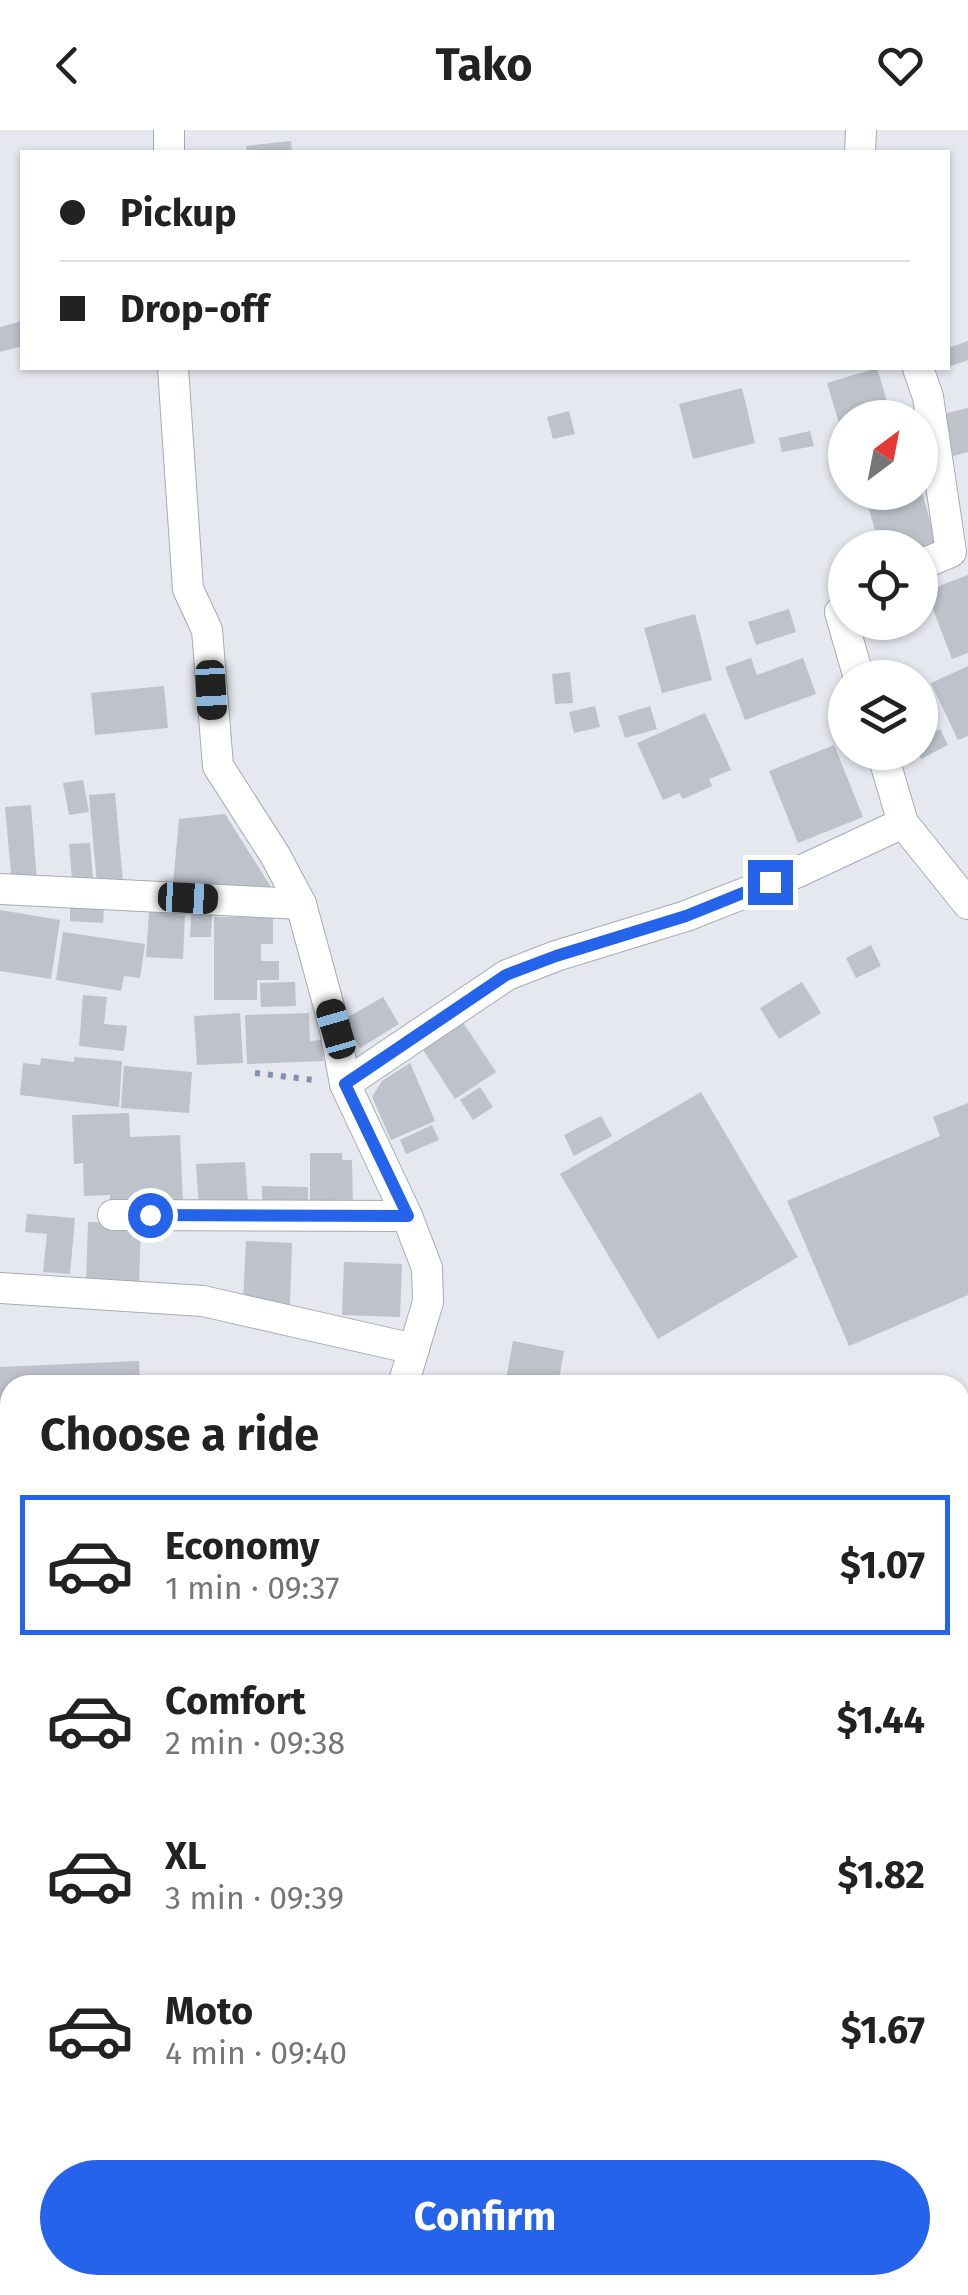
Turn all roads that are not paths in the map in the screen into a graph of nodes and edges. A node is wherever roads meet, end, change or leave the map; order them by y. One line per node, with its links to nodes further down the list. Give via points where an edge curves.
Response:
1 (173, 370): 7 (street, via 188,589 207,630 218,766)
2 (919, 370): 3 (street, via 951,552)
3 (938, 557)
4 (888, 770): 5 (street)
5 (904, 824): 8 (street); 9 (street, via 686,916 506,975)
6 (0, 889): 7 (street)
7 (300, 904): 9 (street)
8 (968, 904)
9 (345, 1084): 11 (street)
10 (113, 1215): 11 (street)
11 (408, 1216): 13 (street, via 427,1268 428,1302)
12 (0, 1288): 13 (street, via 203,1300)
13 (414, 1349): 14 (street)
14 (406, 1375)

